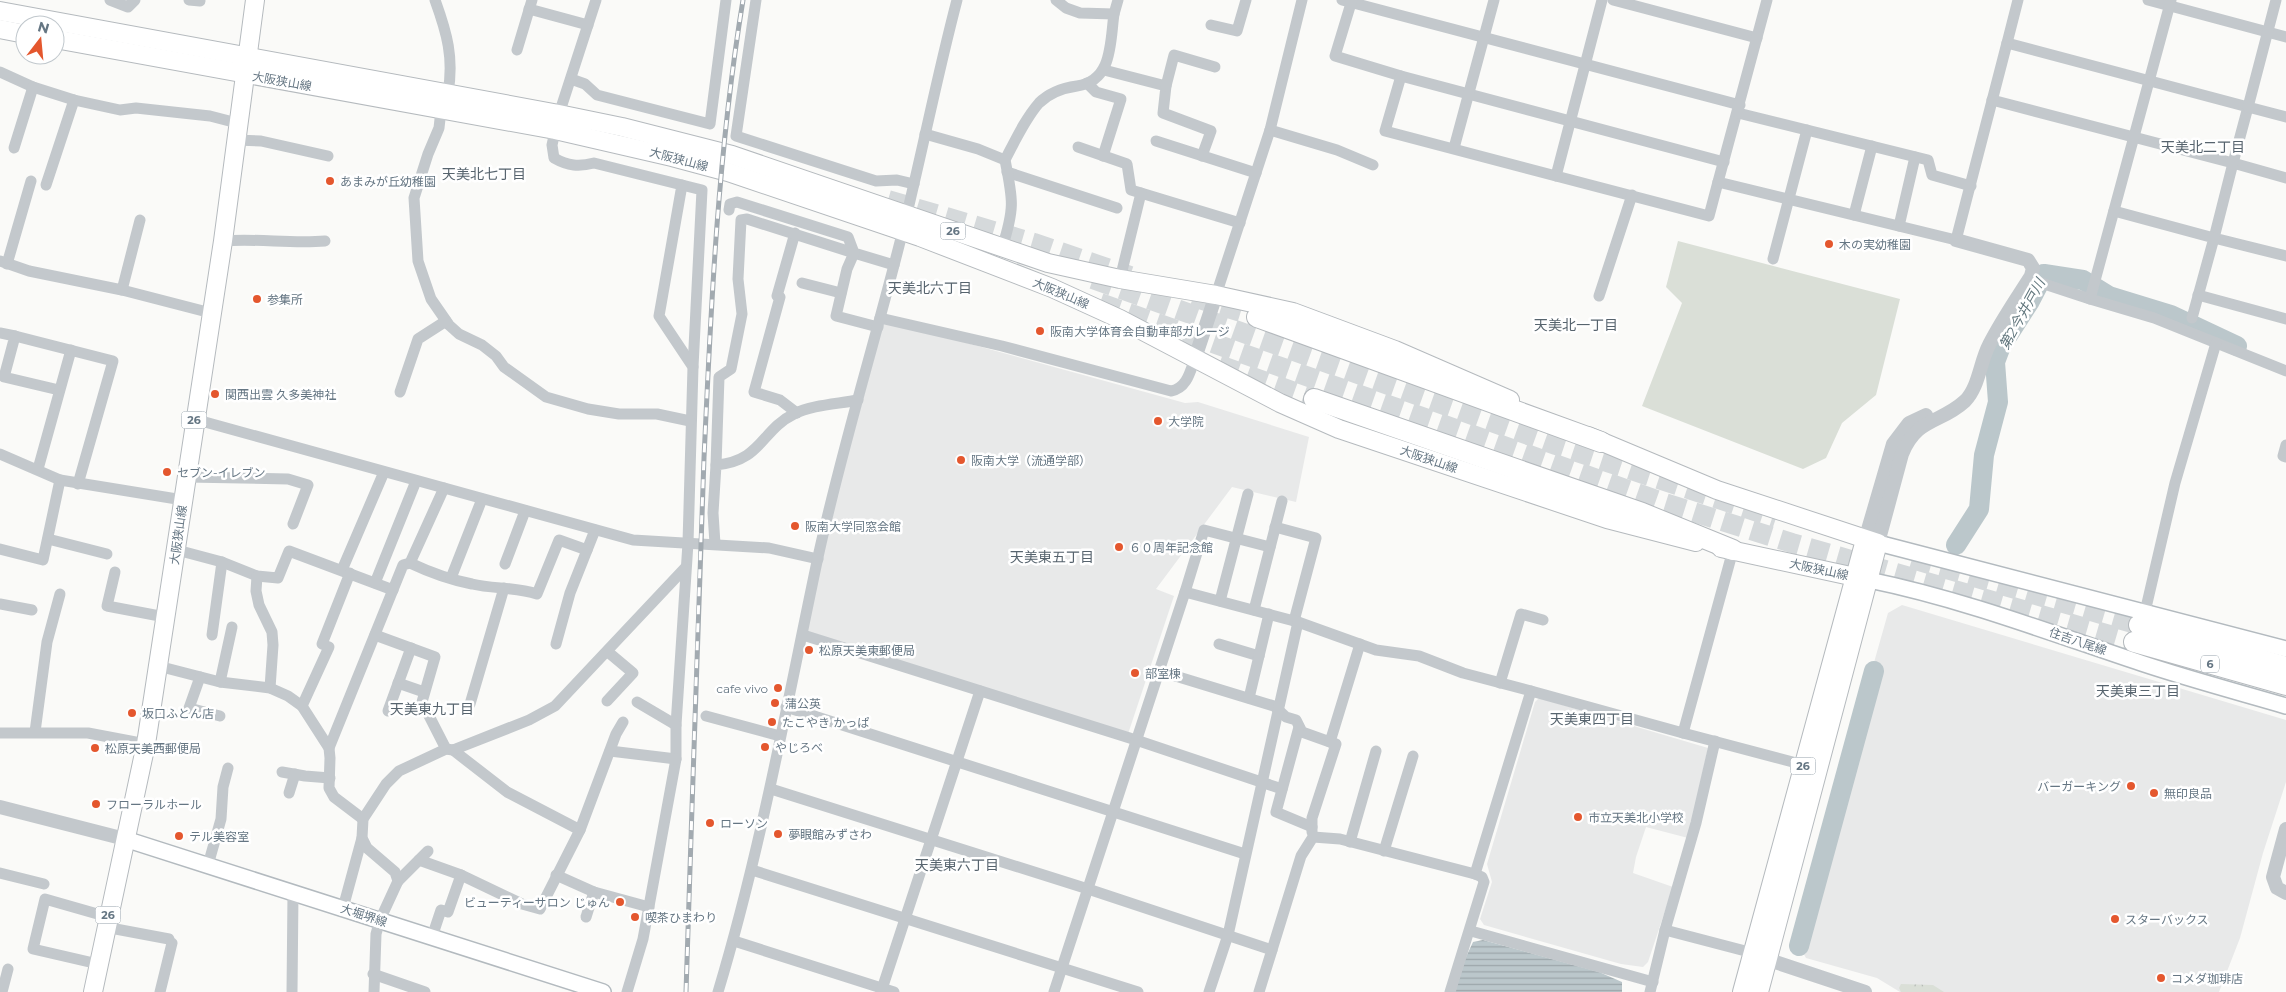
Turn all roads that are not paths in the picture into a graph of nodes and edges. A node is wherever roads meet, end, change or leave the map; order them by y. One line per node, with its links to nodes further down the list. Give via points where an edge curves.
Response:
1 (110, 0): 2 (street, via 128,7)
2 (135, 0)
3 (255, 0): 37 (main road, 大阪狭山線 / 26)
4 (436, 0): 47 (street, via 448,40 452,71)
5 (596, 0): 25 (street)
6 (726, 0): 42 (street, via 710,124 597,95 585,84)
7 (756, 0): 81 (street, via 736,136 876,181 897,180)
8 (957, 0): 60 (street)
9 (1056, 0): 24 (street, via 1080,13)
10 (1118, 0): 24 (street)
11 (1246, 0): 26 (street, via 1237,31)
12 (1302, 0): 57 (street)
13 (1494, 0): 30 (street)
14 (1602, 0): 36 (street)
15 (1613, 0): 32 (street)
16 (1767, 0): 32 (street)
17 (2018, 0): 34 (street)
18 (2148, 0): 21 (street)
19 (2276, 0): 29 (street)
20 (1348, 1): 30 (street); 41 (street, via 1335,56)
21 (2170, 3): 29 (street); 43 (street)
22 (531, 4): 25 (street); 35 (street)
23 (0, 11): 37 (main road, 大阪狭山線 / 26)
24 (1114, 14): 39 (street)
25 (588, 25): 42 (street)
26 (1211, 25)
27 (0, 29): 28 (main road)
28 (15, 32)
29 (2267, 32): 31 (street); 51 (street)
30 (1484, 37): 36 (street); 48 (street)
31 (2286, 37)
32 (1758, 38): 52 (street)
33 (65, 40): 37 (main road, 大阪狭山線 / 26)
34 (2007, 43): 43 (street); 50 (street)
35 (516, 50)
36 (1584, 63): 52 (street); 55 (street)
37 (245, 65): 47 (main road, 大阪狭山線 / 26); 53 (main road, 大阪狭山線 / 26); 59 (main road, 大阪狭山線 / 26)
38 (1215, 67): 45 (street, via 1174,55)
39 (1104, 70): 44 (street, via 1096,80); 45 (street)
40 (0, 72): 46 (street)
41 (1401, 76): 48 (street); 66 (street, via 1385,131)
42 (571, 79): 56 (street)
43 (2148, 80): 51 (street); 61 (street)
44 (1087, 83): 68 (street, via 1096,92 1121,99); 71 (street, via 1066,87 1040,103)
45 (1166, 86): 69 (street, via 1163,113 1211,131)
46 (33, 87): 49 (street); 65 (street)
47 (448, 93): 56 (main road, 大阪狭山線 / 26)
48 (1469, 94): 55 (street); 66 (street)
49 (74, 100): 59 (street, via 120,110 136,108 210,116); 82 (street)
50 (1992, 100): 61 (street); 84 (street)
51 (2248, 106): 54 (street); 73 (street)
52 (1739, 109): 58 (street); 72 (street)
53 (441, 110): 56 (main road, 大阪狭山線 / 26); 120 (street, via 439,128 414,198 418,261 431,299)
54 (2286, 117)
55 (1569, 120): 72 (street); 77 (street)
56 (557, 122): 83 (street, via 552,144 554,158 564,164 581,166 594,163); 94 (main road, 大阪狭山線 / 26, via 650,134 732,156)
57 (1270, 130): 74 (street, via 1337,150); 76 (street)
58 (1807, 130): 63 (street); 87 (street)
59 (236, 131): 67 (street, via 261,141); 100 (main road, 大阪狭山線 / 26)
60 (925, 134): 71 (street); 81 (street)
61 (2133, 137): 73 (street); 90 (street)
62 (1156, 141): 69 (street)
63 (1872, 146): 70 (street); 91 (street)
64 (1078, 147): 68 (street)
65 (14, 148)
66 (1454, 148): 77 (street)
67 (328, 156)
68 (1103, 156): 85 (street, via 1127,164 1131,190)
69 (1202, 156): 76 (street)
70 (1916, 157): 84 (street, via 1928,160 1932,175); 95 (street)
71 (1005, 160): 75 (street)
72 (1724, 162): 80 (street)
73 (2233, 163): 78 (street); 97 (street)
74 (1373, 165)
75 (1007, 172): 88 (street); 101 (street, via 1013,201)
76 (1256, 173): 93 (street)
77 (1556, 176): 86 (street)
78 (2286, 178)
79 (30, 182): 105 (street)
80 (1718, 182): 86 (street, via 1709,216); 87 (street)
81 (914, 184): 94 (street)
82 (46, 185)
83 (682, 185): 127 (street, via 659,316); 127 (street, via 702,190)
84 (1971, 186): 98 (street)
85 (1142, 193): 93 (street); 107 (street)
86 (1632, 195): 113 (street)
87 (1789, 199): 91 (street); 104 (street)
88 (1117, 208)
89 (729, 210): 102 (street, via 730,204 737,202 848,237)
90 (2114, 210): 97 (street); 115 (street)
91 (1854, 215): 95 (street)
92 (140, 220): 110 (street)
93 (1240, 222): 112 (street)
94 (905, 223): 101 (main road, 大阪狭山線 / 26); 106 (street); 126 (main road, 大阪狭山線 / 26, via 1120,319)
95 (1899, 226): 98 (street)
96 (795, 233): 102 (street); 133 (street, via 754,392 780,400); 140 (street, via 741,220 738,279 742,314 731,369 720,377)
97 (2214, 238): 103 (street); 114 (street)
98 (1956, 240): 108 (street, via 2028,260)
99 (325, 241): 100 (street, via 244,239)
100 (223, 242): 116 (main road, 大阪狭山線 / 26)
101 (1002, 248): 107 (main road, 大阪狭山線 / 26, via 1048,264)
102 (854, 253): 106 (street); 111 (street)
103 (2286, 256)
104 (1772, 260)
105 (4, 263): 110 (street)
106 (894, 265): 121 (street)
107 (1120, 279): 112 (main road, 大阪狭山線 / 26)
108 (2036, 281): 115 (street); 158 (street, via 1989,345 1973,390 1966,400 1956,408 1920,417 1900,432 1889,456)
109 (802, 283): 111 (street)
110 (122, 290): 116 (street)
111 (842, 293): 121 (street, via 836,316)
112 (1216, 295): 126 (street); 136 (main road, 大阪狭山線 / 26, via 1293,312 1358,335)
113 (1599, 296)
114 (2198, 296): 118 (street); 119 (street)
115 (2090, 299): 124 (street, via 2154,318)
116 (211, 313): 134 (main road, 大阪狭山線 / 26)
117 (1256, 317): 136 (highway)
118 (2192, 318)
119 (2286, 318)
120 (446, 321): 130 (street, via 418,339); 135 (street, via 459,334 482,345 504,367 546,397 611,412 657,414)
121 (879, 322): 126 (street, via 1002,346 1171,391 1184,385); 132 (street)
122 (0, 332): 123 (street)
123 (15, 336): 125 (street); 129 (street, via 4,377)
124 (2216, 343): 128 (street); 191 (street, via 2175,483)
125 (70, 350): 129 (street); 146 (street, via 113,361)
126 (1195, 358): 165 (main road, 大阪狭山線 / 26, via 1280,403 1339,429 1607,519)
127 (693, 367): 135 (street)
128 (2286, 371)
129 (59, 390): 141 (street)
130 (400, 392)
131 (1314, 399): 165 (highway, via 1642,513)
132 (858, 400): 133 (street); 167 (street)
133 (797, 413): 140 (street, via 780,423 751,454 730,464)
134 (194, 419): 142 (street); 143 (main road, 大阪狭山線 / 26)
135 (690, 421): 159 (street)
136 (1601, 442): 158 (main road, 大阪狭山線 / 26, via 1717,490)
137 (2286, 445): 139 (street, via 2283,456)
138 (0, 454): 141 (street)
139 (2286, 457)
140 (716, 465): 160 (street)
141 (38, 469): 144 (street)
142 (384, 472): 145 (street); 173 (street)
143 (186, 477): 150 (main road, 大阪狭山線 / 26); 153 (street, via 288,479 308,484)
144 (60, 480): 146 (street); 157 (street)
145 (416, 481): 147 (street); 177 (street)
146 (78, 484): 150 (street)
147 (444, 488): 149 (street); 169 (street)
148 (1248, 494): 156 (street)
149 (482, 499): 152 (street); 175 (street)
150 (183, 500): 163 (main road, 大阪狭山線 / 26)
151 (1282, 501): 154 (street)
152 (525, 511): 155 (street); 170 (street)
153 (293, 524)
154 (1276, 527): 161 (street); 189 (street, via 1316,538)
155 (596, 530): 159 (street, via 634,540); 164 (street)
156 (1237, 538): 161 (street); 180 (street, via 1204,530); 182 (street)
157 (48, 539): 162 (street, via 43,560); 166 (street)
158 (1872, 542): 176 (main road, 大阪狭山線 / 26); 191 (main road)
159 (688, 543): 160 (street); 171 (street)
160 (715, 544): 167 (street, via 769,548)
161 (1270, 547): 185 (street)
162 (0, 549)
163 (177, 550): 168 (street); 187 (main road, 大阪狭山線 / 26)
164 (587, 550): 178 (street, via 559,540 537,594); 195 (street, via 570,593)
165 (1733, 550): 176 (main road, 大阪狭山線 / 26); 230 (street)
166 (107, 554)
167 (818, 559): 194 (street)
168 (222, 562): 174 (street); 192 (street)
169 (410, 562): 175 (street); 179 (street, via 403,565)
170 (506, 564)
171 (685, 568): 200 (street); 226 (street)
172 (115, 572): 187 (street, via 107,606)
173 (346, 572): 174 (street, via 289,551 278,578); 177 (street); 218 (street, via 322,644 329,647)
174 (257, 576): 210 (street, via 259,605 272,632 274,645)
175 (452, 578): 178 (street)
176 (1863, 578): 219 (main road, 住吉八尾線, via 1948,599 2142,664); 243 (main road, 大阪狭山線 / 26); 290 (main road, 大阪狭山線 / 26)
177 (375, 583): 179 (street)
178 (504, 588): 217 (street)
179 (393, 590): 193 (street)
180 (1186, 592): 182 (street); 204 (street)
181 (60, 594): 228 (street, via 47,642)
182 (1220, 601): 185 (street)
183 (0, 604): 184 (street)
184 (32, 610)
185 (1254, 610): 186 (street)
186 (1269, 614): 189 (street); 201 (street)
187 (165, 617): 202 (main road, 大阪狭山線 / 26)
188 (1543, 620): 208 (street, via 1521,614)
189 (1296, 622): 197 (street); 222 (street)
190 (232, 626): 206 (street)
191 (2139, 627): 199 (main road); 203 (highway, 6); 209 (highway, 6)
192 (212, 635)
193 (375, 635): 198 (street); 236 (street)
194 (803, 635): 211 (street); 220 (street)
195 (556, 644)
196 (1219, 644): 201 (street)
197 (1360, 644): 208 (street, via 1376,650 1419,656); 234 (street)
198 (411, 648): 207 (street); 213 (street, via 435,657)
199 (2286, 649)
200 (608, 652): 215 (street, via 633,673); 237 (street, via 555,706 529,720)
201 (1259, 656): 214 (street)
202 (158, 666): 205 (street); 235 (main road, 大阪狭山線 / 26)
203 (2286, 667)
204 (1159, 671): 214 (street); 232 (street)
205 (200, 677): 206 (street); 223 (street, via 189,708)
206 (220, 682): 210 (street)
207 (398, 682): 213 (street); 221 (street)
208 (1500, 683): 212 (street)
209 (2286, 686)
210 (270, 688): 218 (street)
211 (980, 691): 232 (street); 242 (street)
212 (1531, 691): 230 (street); 269 (street)
213 (424, 692): 237 (street, via 422,702)
214 (1249, 698): 222 (street)
215 (607, 701)
216 (636, 702): 226 (street)
217 (470, 704)
218 (302, 706): 236 (street)
219 (2286, 706)
220 (786, 708): 231 (street); 242 (street)
221 (388, 711)
222 (1280, 711): 227 (street, via 1296,720); 248 (street)
223 (220, 716)
224 (706, 716): 231 (street)
225 (623, 722): 238 (street)
226 (676, 724): 241 (street)
227 (1299, 727): 234 (street, via 1302,732); 250 (street)
228 (35, 732): 229 (street); 235 (street, via 88,733)
229 (0, 733)
230 (1683, 733): 233 (street)
231 (780, 736): 249 (street)
232 (1136, 740): 248 (street); 253 (street)
233 (1715, 741): 243 (street); 284 (street, via 1696,823)
234 (1330, 742): 257 (street, via 1336,744 1312,818)
235 (146, 744): 259 (main road, 大阪狭山線 / 26)
236 (329, 748): 247 (street)
237 (449, 749): 254 (street, via 399,771 386,784); 256 (street, via 507,792)
238 (610, 751): 241 (street); 256 (street)
239 (1376, 751): 261 (street)
240 (1413, 756): 263 (street)
241 (676, 759): 279 (street)
242 (957, 762): 253 (street); 260 (street)
243 (1804, 765): 290 (main road, 大阪狭山線 / 26)
244 (228, 768): 266 (street, via 221,819)
245 (282, 772): 246 (street)
246 (295, 774): 247 (street); 251 (street)
247 (330, 778): 254 (street, via 329,788 334,797)
248 (1262, 782): 250 (street); 264 (street)
249 (771, 789): 260 (street); 267 (street)
250 (1282, 790): 257 (street, via 1276,812)
251 (289, 793)
252 (0, 806): 259 (street)
253 (1113, 812): 264 (street); 274 (street)
254 (363, 819): 258 (street)
255 (2286, 829): 277 (street, via 2273,877 2277,888)
256 (580, 830): 271 (street)
257 (1312, 832): 261 (street); 289 (street, via 1301,856)
258 (362, 838): 272 (street, via 367,848 395,872); 278 (street)
259 (125, 839): 266 (main road, 大堀堺線); 283 (main road, 大阪狭山線 / 26)
260 (931, 839): 274 (street); 281 (street)
261 (1350, 842): 263 (street)
262 (428, 851): 265 (street)
263 (1384, 851): 269 (street)
264 (1245, 854): 286 (street)
265 (419, 860): 270 (street); 272 (street)
266 (208, 864): 276 (main road, 大堀堺線)
267 (752, 870): 281 (street); 288 (street)
268 (0, 873): 273 (street)
269 (1475, 874): 285 (street, via 1484,882)
270 (461, 875): 271 (street, via 522,904 540,909); 287 (street, via 448,912 441,910)
271 (556, 875): 275 (street)
272 (398, 881): 282 (street)
273 (44, 884)
274 (1088, 889): 286 (street); 292 (street)
275 (594, 892): 279 (street); 280 (street)
276 (293, 893): 278 (main road, 大堀堺線); 301 (street)
277 (2286, 893)
278 (343, 908): 282 (main road, 大堀堺線)
279 (649, 908): 305 (street)
280 (586, 917)
281 (906, 918): 292 (street); 297 (street)
282 (380, 920): 287 (main road, 大堀堺線); 294 (street)
283 (107, 922): 291 (main road, 大阪狭山線 / 26); 291 (street, via 45,899 33,949); 300 (street, via 170,941)
284 (1665, 930): 290 (street); 295 (street)
285 (1471, 931): 295 (street); 311 (street)
286 (1228, 935): 289 (street); 309 (street)
287 (432, 937): 304 (main road, 大堀堺線)
288 (734, 940): 297 (street); 306 (street)
289 (1272, 950): 310 (street)
290 (1760, 957): 296 (street); 312 (main road, 大阪狭山線 / 26); 313 (main road, 大阪狭山線 / 26)
291 (98, 964): 299 (main road, 大阪狭山線 / 26)
292 (1062, 967): 307 (street); 308 (street)
293 (8, 969): 298 (street)
294 (373, 974): 302 (street); 303 (street)
295 (1652, 987)
296 (1849, 989): 314 (street)
297 (886, 991)
298 (2, 992)
299 (93, 992)
300 (160, 992)
301 (292, 992)
302 (374, 992)
303 (425, 992)
304 (603, 992)
305 (627, 992)
306 (718, 992)
307 (1054, 992)
308 (1138, 992)
309 (1209, 992)
310 (1259, 992)
311 (1450, 992)
312 (1742, 992)
313 (1759, 992)
314 (1865, 992)

